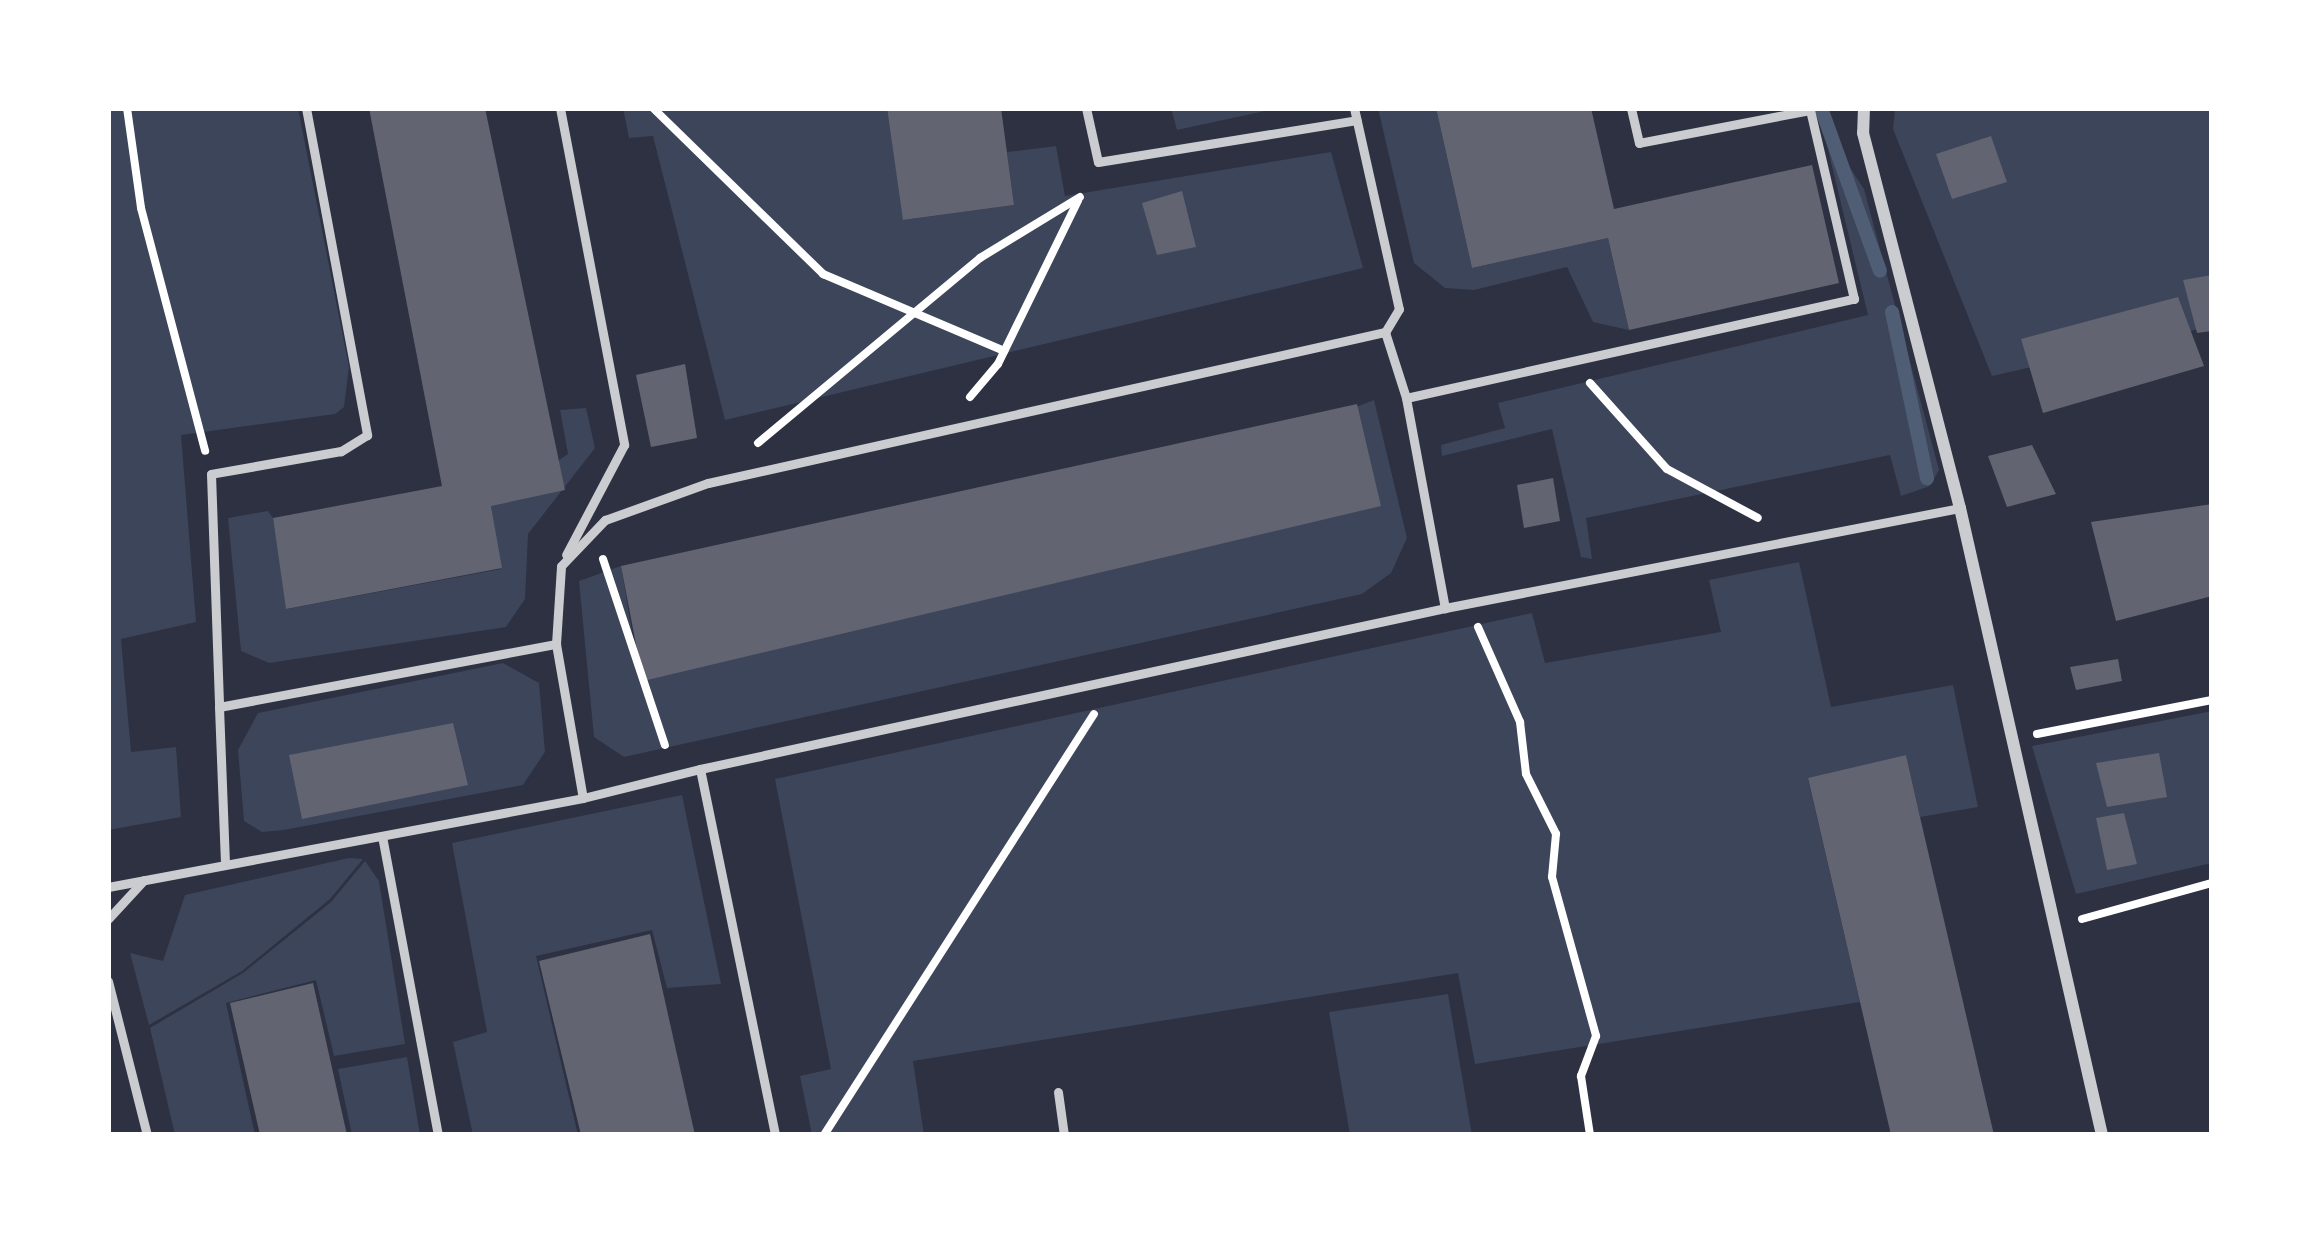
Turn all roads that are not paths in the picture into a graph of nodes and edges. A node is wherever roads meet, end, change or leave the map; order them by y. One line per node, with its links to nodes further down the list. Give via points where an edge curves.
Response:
1 (306, 108): 13 (lane, via 367,435 341,451 211,474)
2 (560, 108): 10 (lane, via 623,445)
3 (1086, 108): 6 (lane, via 1097,162)
4 (1631, 108): 8 (lane, via 1639,143 1810,110 1854,299)
5 (1864, 108): 9 (street, via 1863,134)
6 (1356, 114): 7 (lane, via 1399,310)
7 (1385, 332): 8 (lane); 10 (lane, via 708,483 605,520)
8 (1406, 398): 11 (lane)
9 (1960, 508): 11 (lane); 27 (street)
10 (561, 566): 12 (lane)
11 (1444, 608): 14 (lane)
12 (556, 644): 13 (lane); 15 (lane)
13 (219, 707): 17 (lane)
14 (700, 769): 15 (lane); 25 (lane)
15 (583, 798): 16 (lane)
16 (382, 836): 17 (lane); 24 (lane)
17 (225, 860): 18 (lane)
18 (144, 880): 19 (lane); 20 (lane)
19 (108, 886)
20 (108, 919)
21 (108, 981): 23 (lane)
22 (1058, 1092): 26 (lane)
23 (147, 1135)
24 (438, 1135)
25 (775, 1135)
26 (1064, 1135)
27 (2102, 1135)

